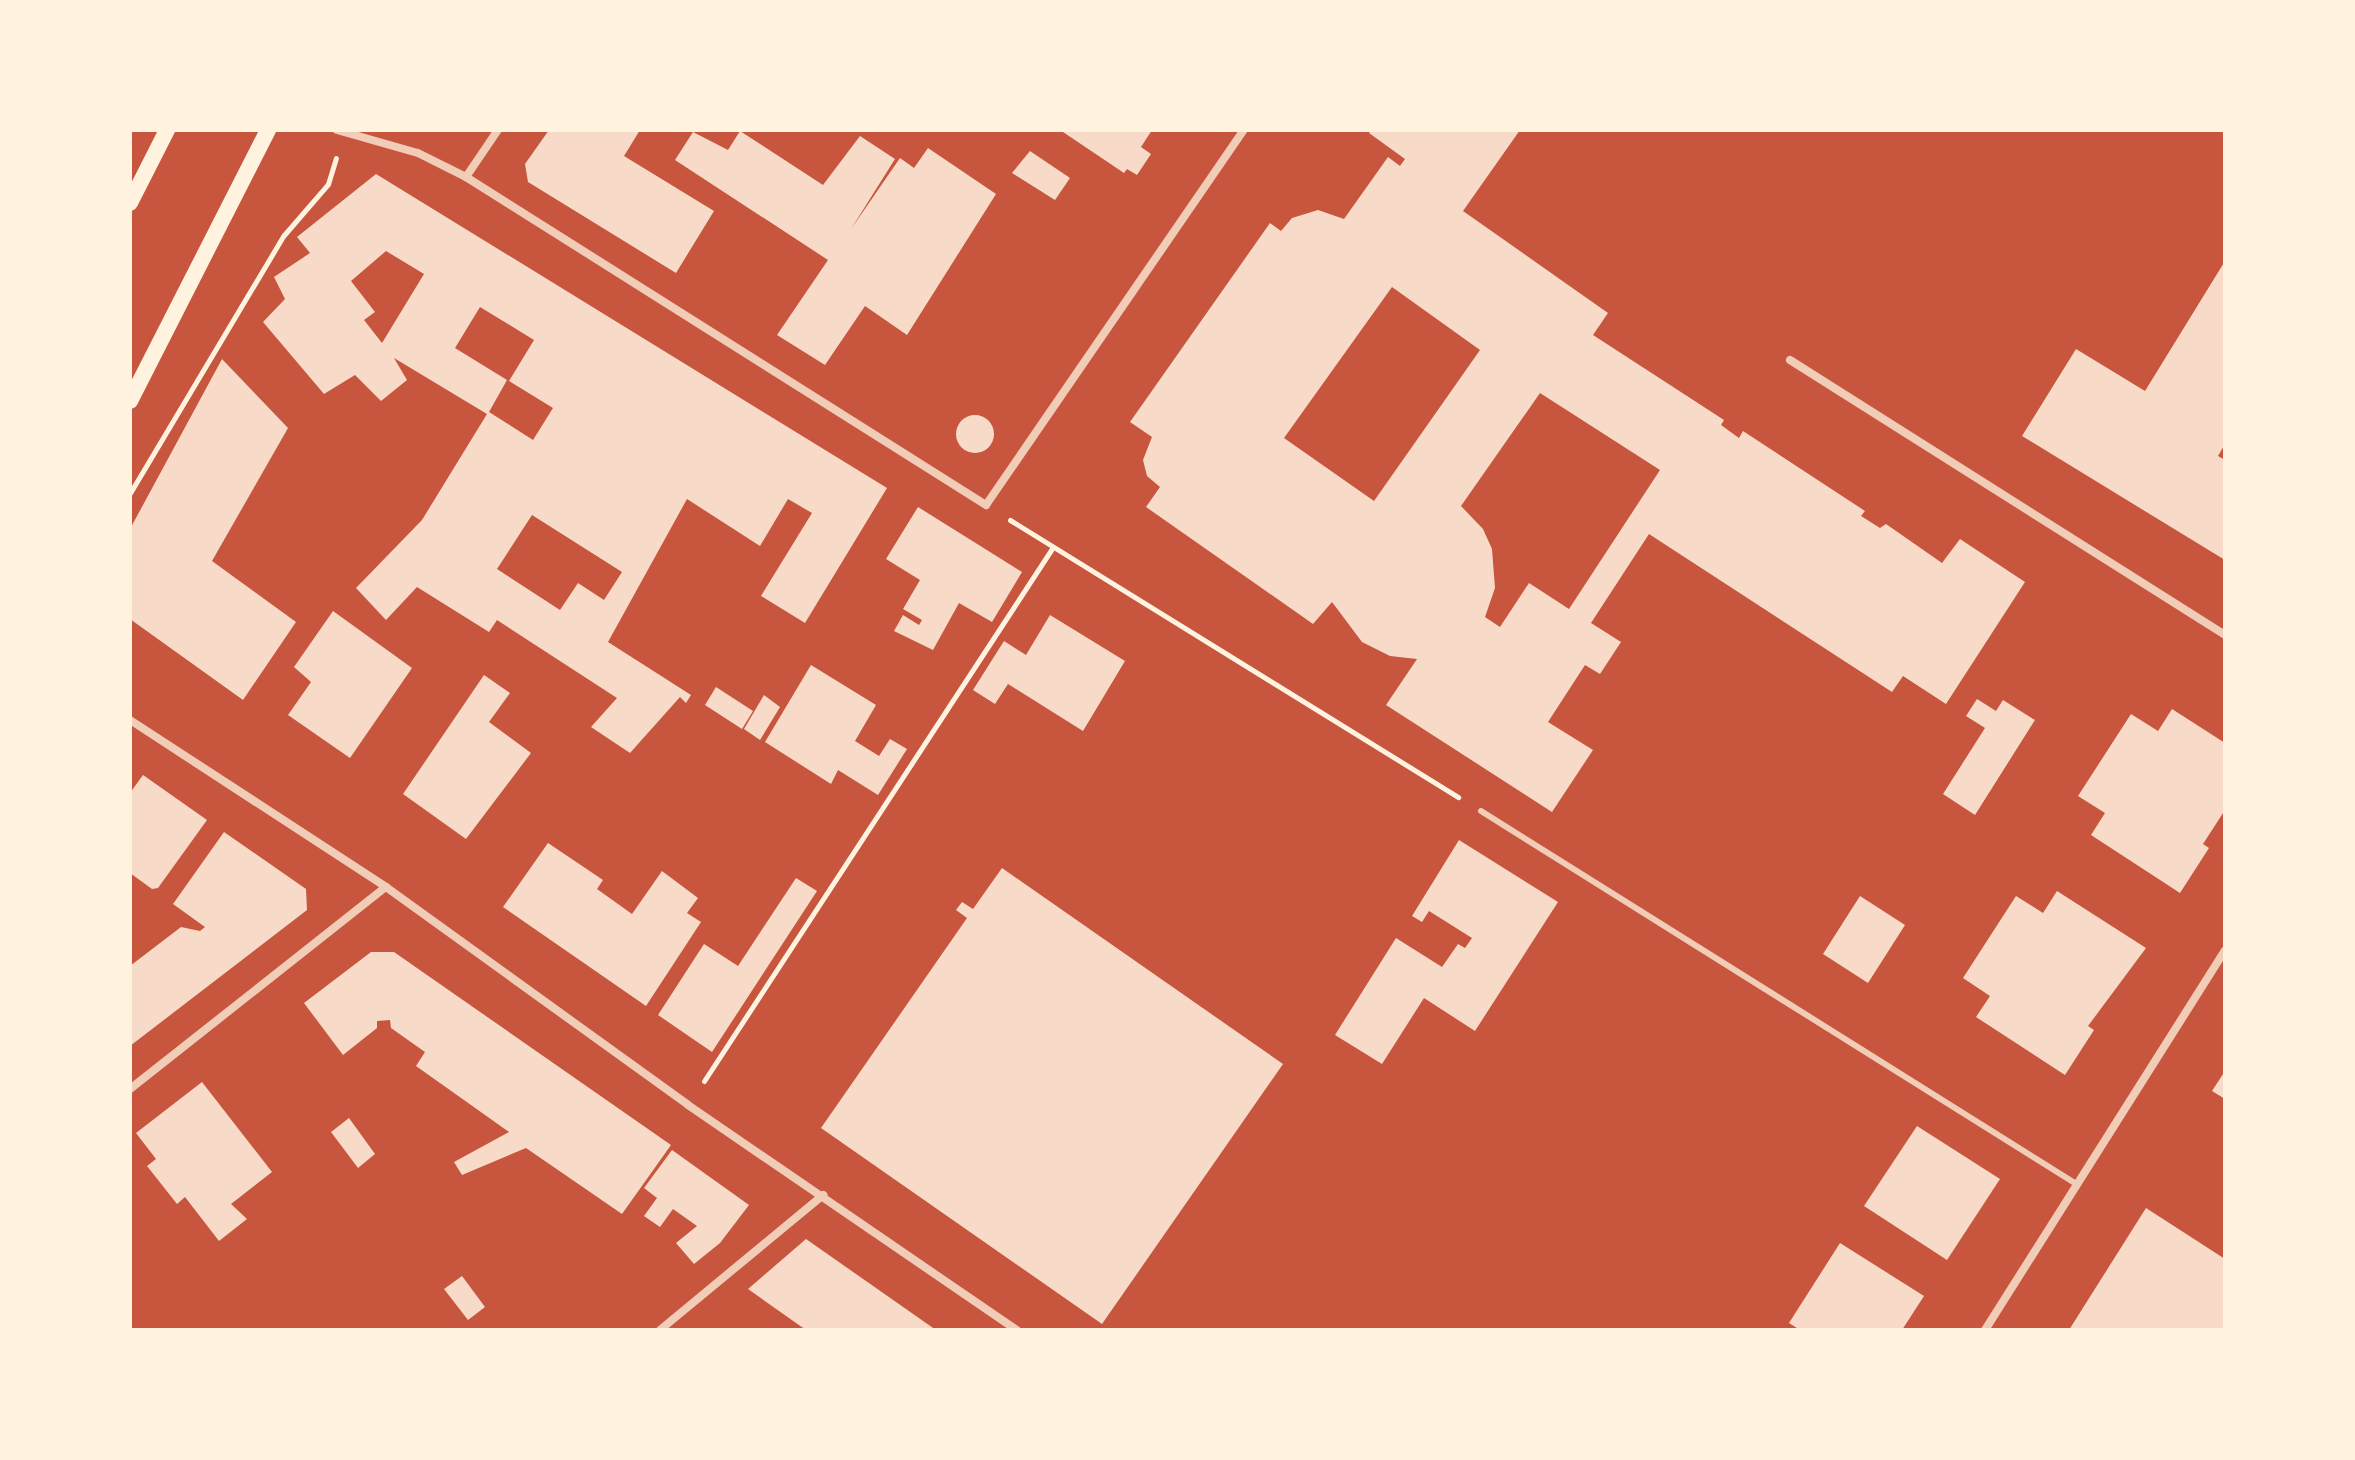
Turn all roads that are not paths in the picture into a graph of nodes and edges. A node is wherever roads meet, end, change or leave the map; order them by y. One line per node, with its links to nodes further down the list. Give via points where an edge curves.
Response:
1 (167, 130): 7 (main road)
2 (268, 130): 9 (main road)
3 (498, 130): 6 (street)
4 (1244, 130): 6 (street, via 986,505)
5 (340, 131): 6 (street, via 418,153)
6 (466, 177)
7 (130, 203)
8 (1790, 360): 10 (street)
9 (130, 401)
10 (2225, 635)
11 (130, 720): 13 (street)
12 (1481, 811): 16 (lane)
13 (386, 887): 15 (street); 17 (street, via 688,1105)
14 (2225, 951): 16 (street)
15 (130, 1089)
16 (2079, 1186): 20 (street)
17 (823, 1195): 18 (street); 19 (street)
18 (660, 1330)
19 (1017, 1330)
20 (1985, 1330)

